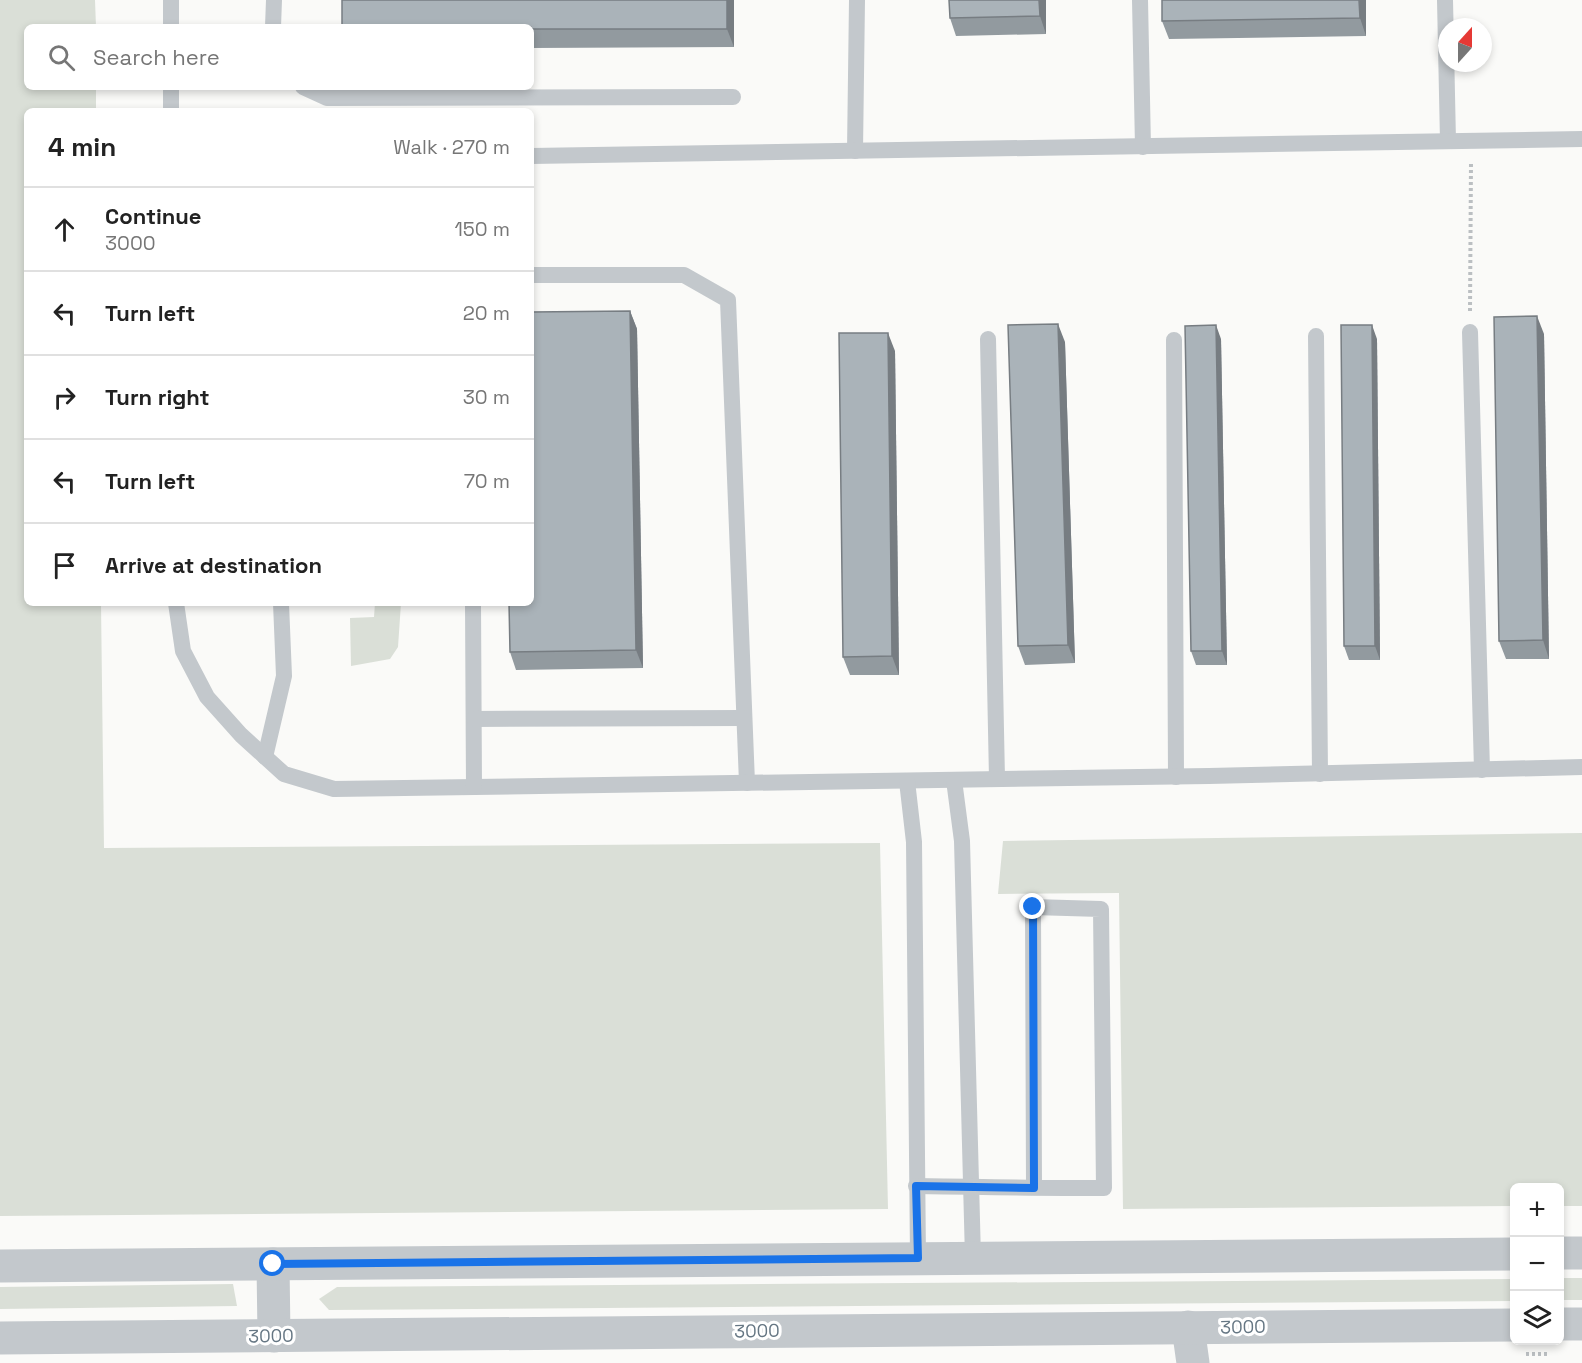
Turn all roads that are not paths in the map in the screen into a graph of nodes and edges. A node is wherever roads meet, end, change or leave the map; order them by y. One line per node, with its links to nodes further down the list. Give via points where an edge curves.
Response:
1 (171, 0): 6 (lane)
2 (274, 0): 7 (lane)
3 (857, 0): 15 (lane)
4 (1140, 0): 14 (lane)
5 (1445, 0): 13 (lane)
6 (171, 24)
7 (273, 24)
8 (171, 90): 11 (lane)
9 (310, 90): 10 (lane, via 327,98)
10 (732, 97)
11 (171, 108)
12 (1582, 139): 13 (lane)
13 (1448, 141): 14 (lane)
14 (1143, 147): 15 (lane)
15 (855, 151): 16 (lane)
16 (534, 156)
17 (534, 275): 26 (lane, via 684,275 728,300)
18 (1470, 332): 29 (lane)
19 (1316, 336): 30 (lane)
20 (988, 339): 32 (lane)
21 (1174, 340): 31 (lane)
22 (176, 606): 27 (lane, via 183,651 207,697)
23 (281, 606): 27 (lane, via 284,676)
24 (473, 606): 25 (lane)
25 (474, 718): 26 (lane); 36 (lane)
26 (744, 718): 35 (lane)
27 (265, 757): 36 (lane, via 284,774 334,789)
28 (1582, 767): 29 (lane)
29 (1482, 770): 30 (lane)
30 (1320, 774): 31 (lane)
31 (1176, 777): 32 (lane)
32 (997, 779): 33 (lane)
33 (954, 780): 34 (lane); 38 (lane, via 962,841)
34 (907, 781): 35 (lane); 37 (lane, via 914,842)
35 (747, 783): 36 (lane)
36 (474, 787)
37 (916, 1186): 38 (lane); 43 (lane)
38 (970, 1187): 39 (lane); 44 (lane)
39 (1034, 1188): 39 (lane, via 1104,1188 1101,909 1033,907)
40 (1564, 1253): 41 (street)
41 (1582, 1253)
42 (1510, 1254): 44 (street)
43 (918, 1258): 44 (street); 45 (street)
44 (973, 1258)
45 (273, 1264): 46 (street); 51 (street, 3000)
46 (0, 1266)
47 (1510, 1324): 50 (street, 3000)
48 (1564, 1324): 49 (street)
49 (1582, 1324)
50 (1188, 1328): 51 (street, 3000); 53 (street)
51 (274, 1336): 52 (street, 3000)
52 (0, 1338)
53 (1193, 1363)

